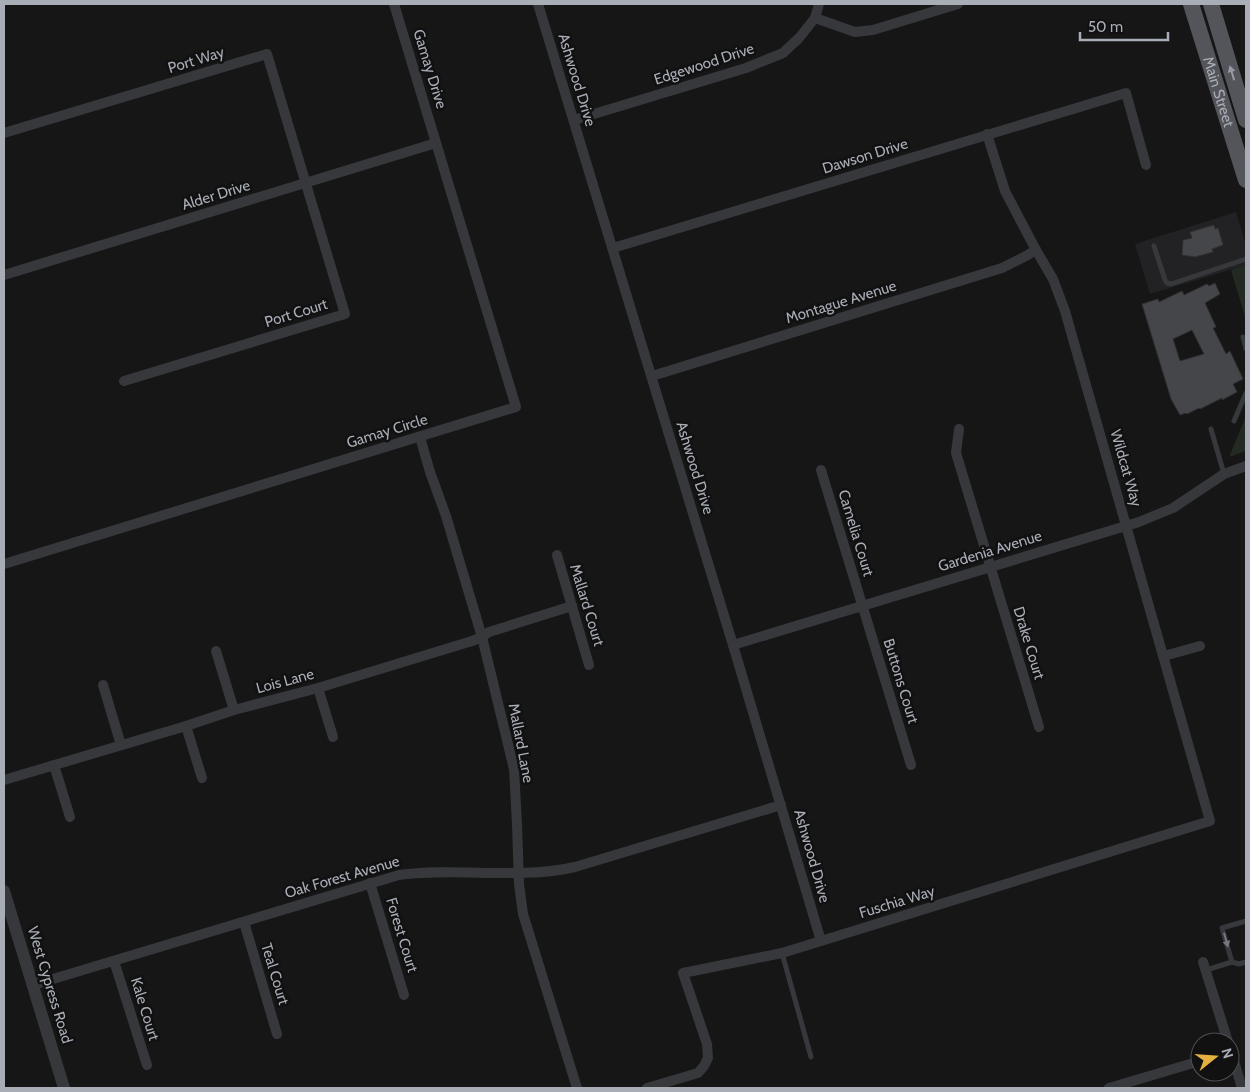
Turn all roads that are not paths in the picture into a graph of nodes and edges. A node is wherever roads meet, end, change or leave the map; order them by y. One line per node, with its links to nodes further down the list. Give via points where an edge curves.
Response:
1 (394, 4): 12 (street, Gamay Drive)
2 (538, 4): 8 (street, Ashwood Drive)
3 (820, 4): 7 (street, Edgewood Drive)
4 (958, 4): 7 (street, via 873,30 855,32)
5 (1191, 4): 14 (main road, Main Street)
6 (1211, 4): 9 (main road, Main Street, one-way to 6)
7 (816, 18): 8 (street, Edgewood Drive, via 783,53 746,68)
8 (574, 120): 17 (street, Ashwood Drive)
9 (1246, 120)
10 (4, 133): 15 (street, Port Way, via 267,54)
11 (987, 134): 13 (street, Dawson Drive, via 1126,93); 17 (street, Dawson Drive); 18 (street, Wildcat Way, via 1005,191)
12 (436, 143): 15 (street, Alder Drive); 29 (street, Gamay Circle, via 516,407)
13 (1146, 165)
14 (1246, 180)
15 (306, 184): 20 (street, Alder Drive); 24 (street, Port Court, via 345,314)
16 (1154, 246): 19 (lane, via 1167,283)
17 (613, 248): 23 (street, Ashwood Drive)
18 (1036, 250): 23 (street, Montague Avenue, via 1002,268); 33 (street, Wildcat Way, via 1053,279 1065,311)
19 (1246, 259)
20 (4, 275)
21 (1243, 337): 22 (lane)
22 (1246, 349)
23 (652, 376): 40 (street, Ashwood Drive)
24 (124, 381)
25 (1246, 393): 26 (lane)
26 (1234, 421)
27 (960, 429): 36 (street, Drake Court, via 956,453)
28 (1211, 429): 32 (lane)
29 (420, 437): 35 (street, Gamay Circle); 39 (street, Mallard Lane)
30 (1246, 466): 32 (street, Gardenia Avenue)
31 (822, 470): 37 (street, Camelia Court)
32 (1224, 474): 33 (street, Gardenia Avenue, via 1173,508)
33 (1127, 526): 36 (street, Gardenia Avenue); 43 (street, Wildcat Way)
34 (556, 555): 38 (street, Mallard Court)
35 (4, 564)
36 (990, 567): 37 (street, Gardenia Avenue); 49 (street, Drake Court)
37 (862, 605): 40 (street, Gardenia Avenue); 53 (street, Buttons Court)
38 (572, 606): 39 (street, Lois Lane); 44 (street, Mallard Court)
39 (482, 637): 46 (street, Lois Lane); 59 (street, Mallard Lane, via 514,769)
40 (734, 645): 56 (street, Ashwood Drive)
41 (1200, 646): 43 (street)
42 (216, 651): 47 (street)
43 (1164, 656): 58 (street, Wildcat Way)
44 (589, 665)
45 (103, 685): 51 (street)
46 (318, 688): 47 (street, Lois Lane); 50 (street)
47 (234, 710): 48 (street, Lois Lane)
48 (186, 726): 51 (street, Lois Lane); 54 (street)
49 (1039, 727)
50 (333, 737)
51 (121, 745): 52 (street, Lois Lane)
52 (54, 764): 55 (street, Lois Lane); 57 (street)
53 (911, 765)
54 (202, 778)
55 (4, 780)
56 (781, 805): 59 (street, Oak Forest Avenue, via 576,867); 64 (street, Ashwood Drive)
57 (70, 817)
58 (1210, 820): 64 (street, Fuschia Way)
59 (519, 873): 60 (street, Oak Forest Avenue, via 427,872); 78 (street, Mallard Lane, via 523,914)
60 (370, 883): 63 (street, Oak Forest Avenue); 71 (street, Forest Court)
61 (4, 891): 70 (street, West Cypress Road)
62 (1246, 921): 67 (lane, one-way to 67, via 1222,928)
63 (244, 922): 66 (street, Oak Forest Avenue); 73 (street, Teal Court)
64 (821, 941): 65 (street, Fuschia Way)
65 (782, 953): 74 (lane); 79 (street, Fuschia Way, via 683,973 707,1044 708,1058 698,1073)
66 (114, 961): 70 (street, Oak Forest Avenue); 76 (street, Kale Court)
67 (1232, 962): 68 (lane); 69 (lane)
68 (1246, 962)
69 (1204, 966): 72 (street)
70 (33, 985): 77 (street, West Cypress Road)
71 (404, 995)
72 (1225, 1032)
73 (277, 1034)
74 (811, 1057)
75 (1190, 1064): 80 (street)
76 (147, 1065)
77 (64, 1088)
78 (577, 1088)
79 (647, 1088)
80 (1109, 1088)

